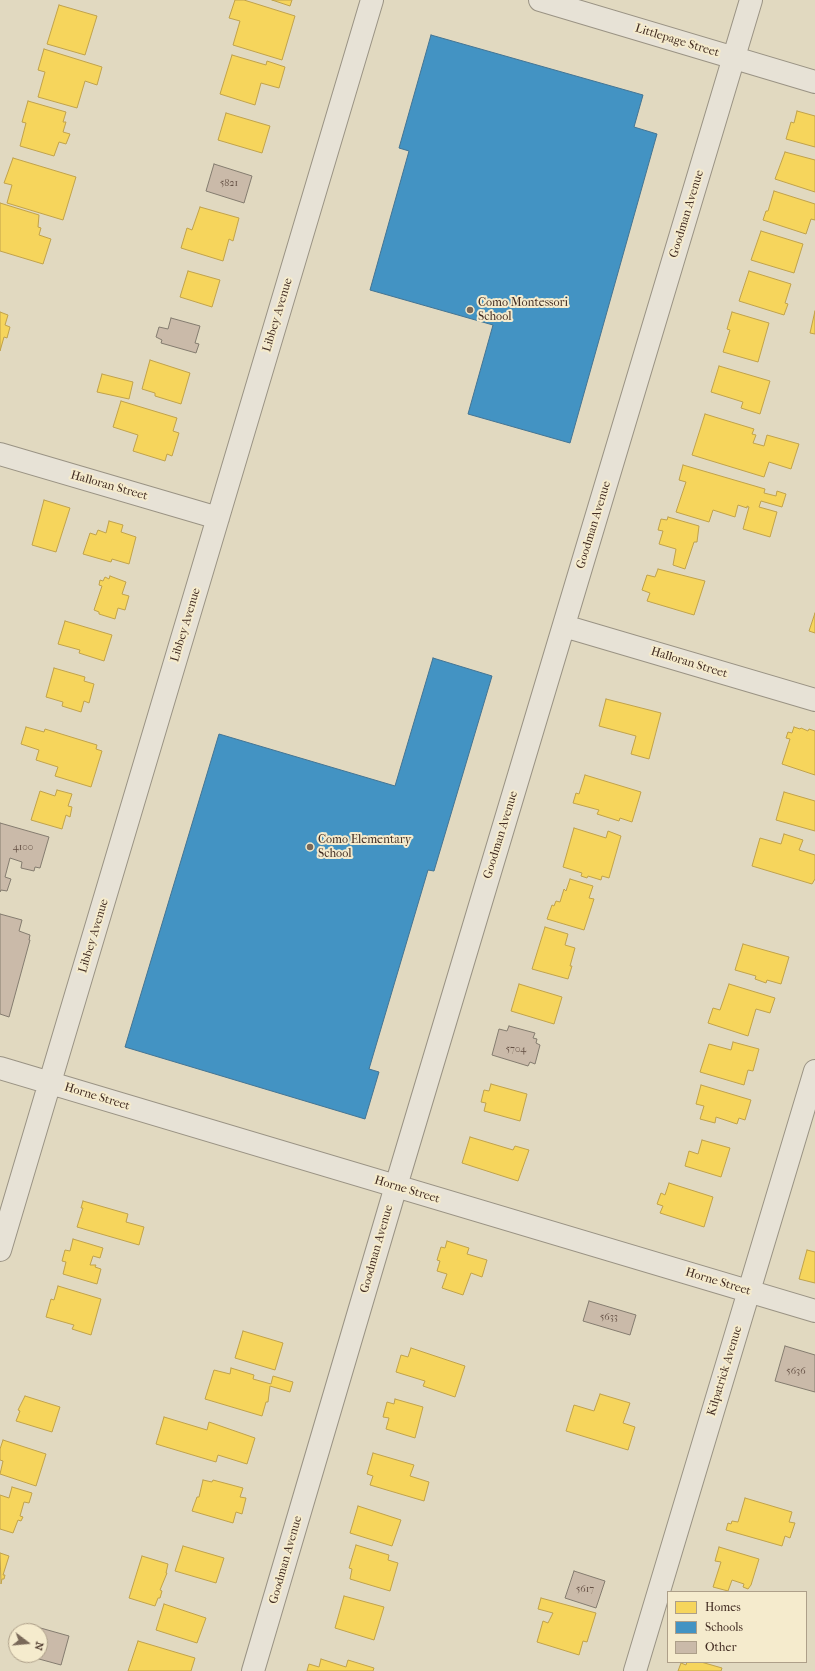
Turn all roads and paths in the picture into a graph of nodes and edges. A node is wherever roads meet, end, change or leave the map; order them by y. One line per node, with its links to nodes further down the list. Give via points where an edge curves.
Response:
1 (372, 0): 7 (street, Libbey Avenue)
2 (540, 0): 4 (street, Littlepage Street)
3 (751, 0): 4 (street, Goodman Avenue)
4 (734, 58): 5 (street, Littlepage Street); 8 (street, Goodman Avenue)
5 (815, 82)
6 (0, 454): 7 (street, Halloran Street)
7 (218, 518): 12 (street, Libbey Avenue)
8 (564, 626): 9 (street, Halloran Street); 13 (street, Goodman Avenue)
9 (815, 700)
10 (0, 1068): 12 (street, Horne Street)
11 (815, 1070): 15 (street, Kilpatrick Avenue)
12 (50, 1083): 13 (street, Horne Street); 14 (street, Libbey Avenue)
13 (396, 1186): 15 (street, Horne Street); 17 (street, Goodman Avenue)
14 (0, 1250)
15 (749, 1292): 16 (street, Horne Street); 18 (street, Kilpatrick Avenue)
16 (815, 1311)
17 (253, 1671)
18 (635, 1671)

